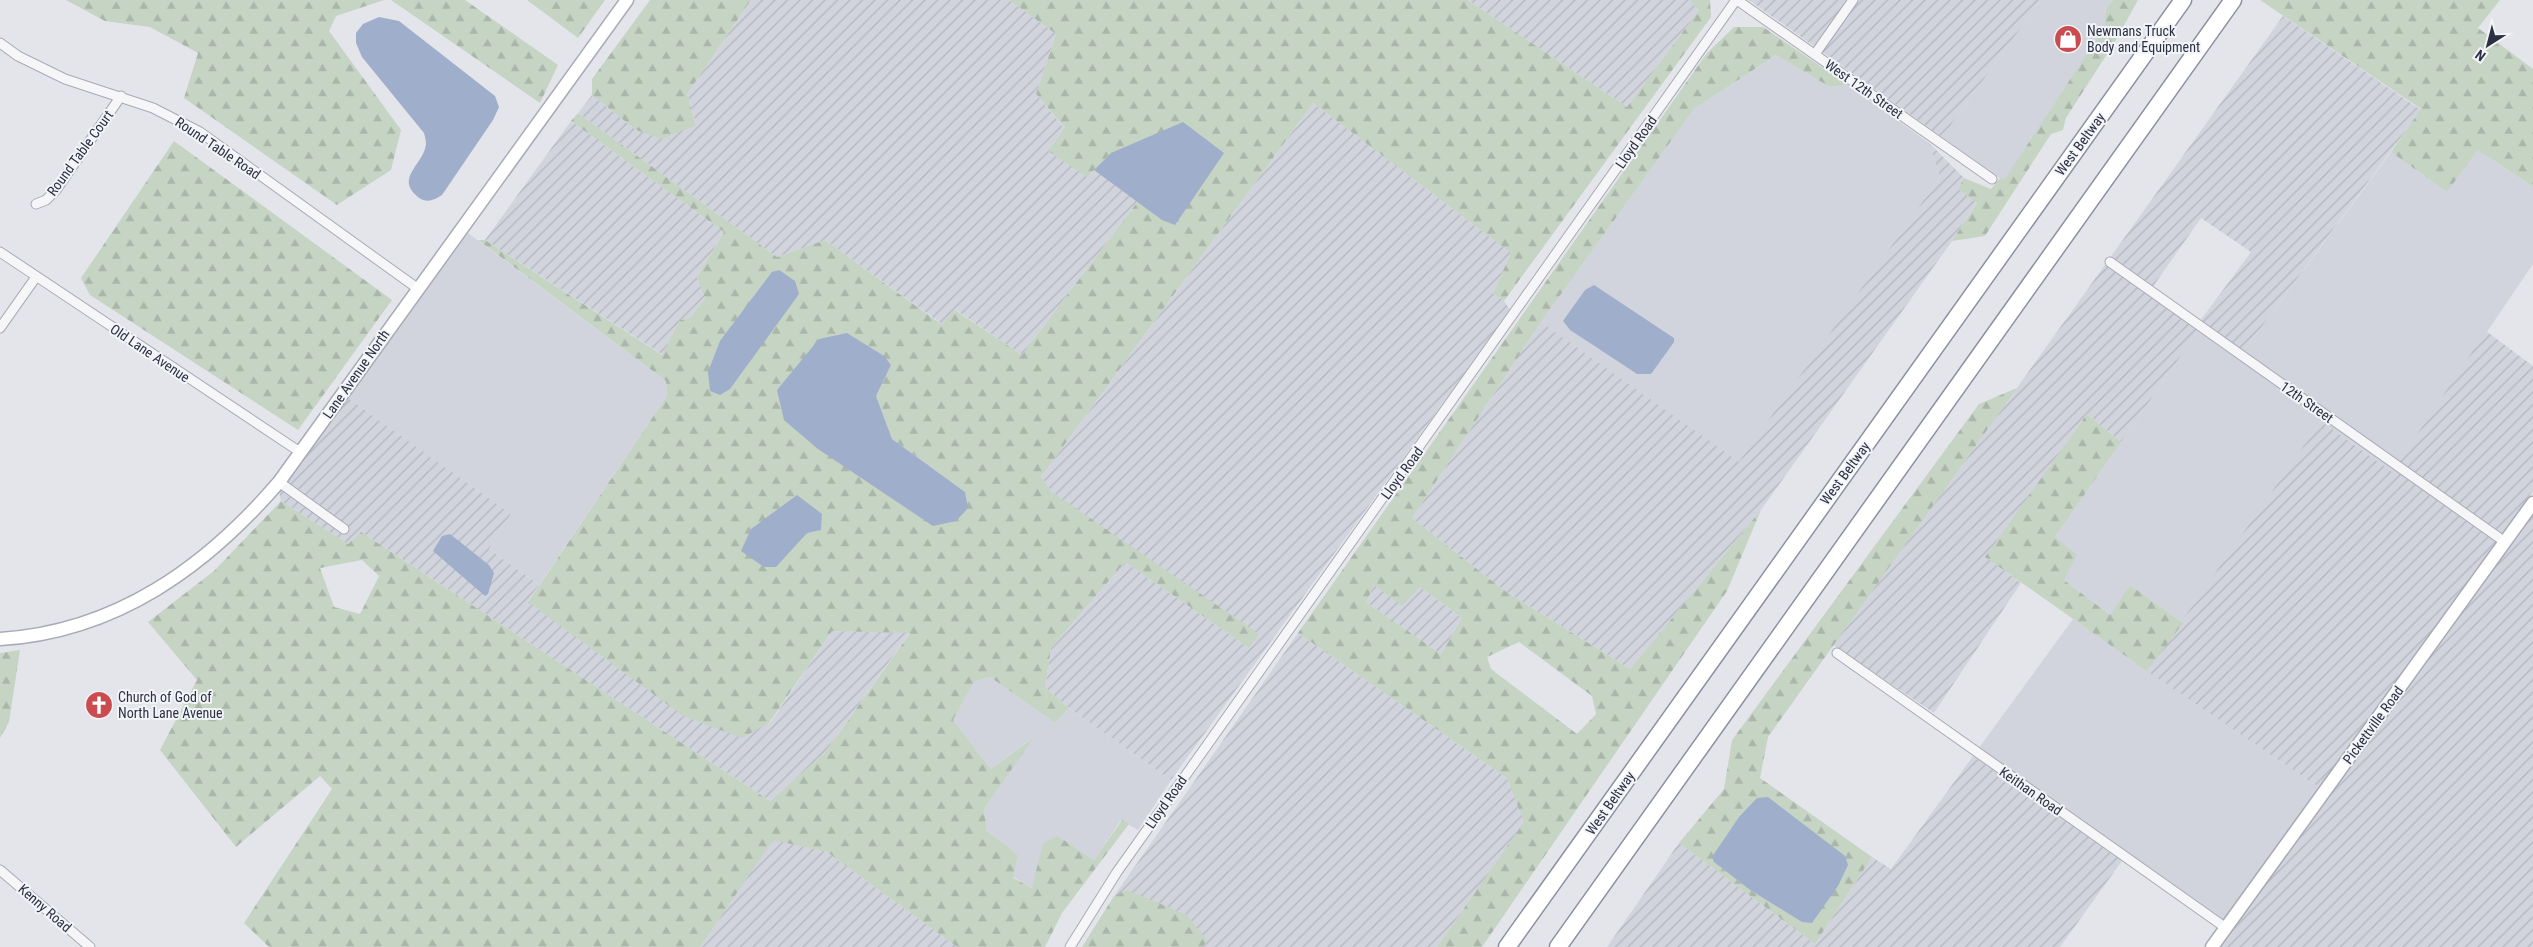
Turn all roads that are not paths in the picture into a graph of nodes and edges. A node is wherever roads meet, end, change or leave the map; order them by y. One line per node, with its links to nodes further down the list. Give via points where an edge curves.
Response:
1 (626, 0): 14 (main road, Lane Avenue North)
2 (1737, 0): 7 (street, West 12th Street); 26 (street, Lloyd Road, via 1122,864)
3 (1853, 0): 7 (street)
4 (2183, 0): 27 (highway, West Beltway)
5 (2233, 0): 28 (highway)
6 (0, 43): 8 (street, Round Table Road, via 18,56 65,79)
7 (1815, 54): 9 (street, West 12th Street)
8 (121, 96): 10 (street, Round Table Court, via 56,190); 14 (street, Round Table Road, via 200,132)
9 (1992, 179)
10 (36, 204)
11 (0, 252): 13 (street, Old Lane Avenue)
12 (2110, 262): 20 (street, 12th Street)
13 (36, 277): 15 (street); 16 (street, Old Lane Avenue)
14 (417, 288): 16 (main road, Lane Avenue North)
15 (0, 328)
16 (300, 452): 17 (main road, Lane Avenue North)
17 (279, 482): 19 (street); 21 (main road, Lane Avenue North, via 219,546 176,579 148,595 79,624)
18 (2533, 503): 20 (main road, Pickettville Road)
19 (344, 529)
20 (2506, 542): 24 (main road, Pickettville Road)
21 (0, 638)
22 (1837, 653): 24 (street, Keithan Road)
23 (0, 870): 25 (street, Kenny Road)
24 (2226, 928): 29 (main road, Pickettville Road)
25 (90, 947)
26 (1070, 947)
27 (1507, 947)
28 (1558, 947)
29 (2212, 947)

